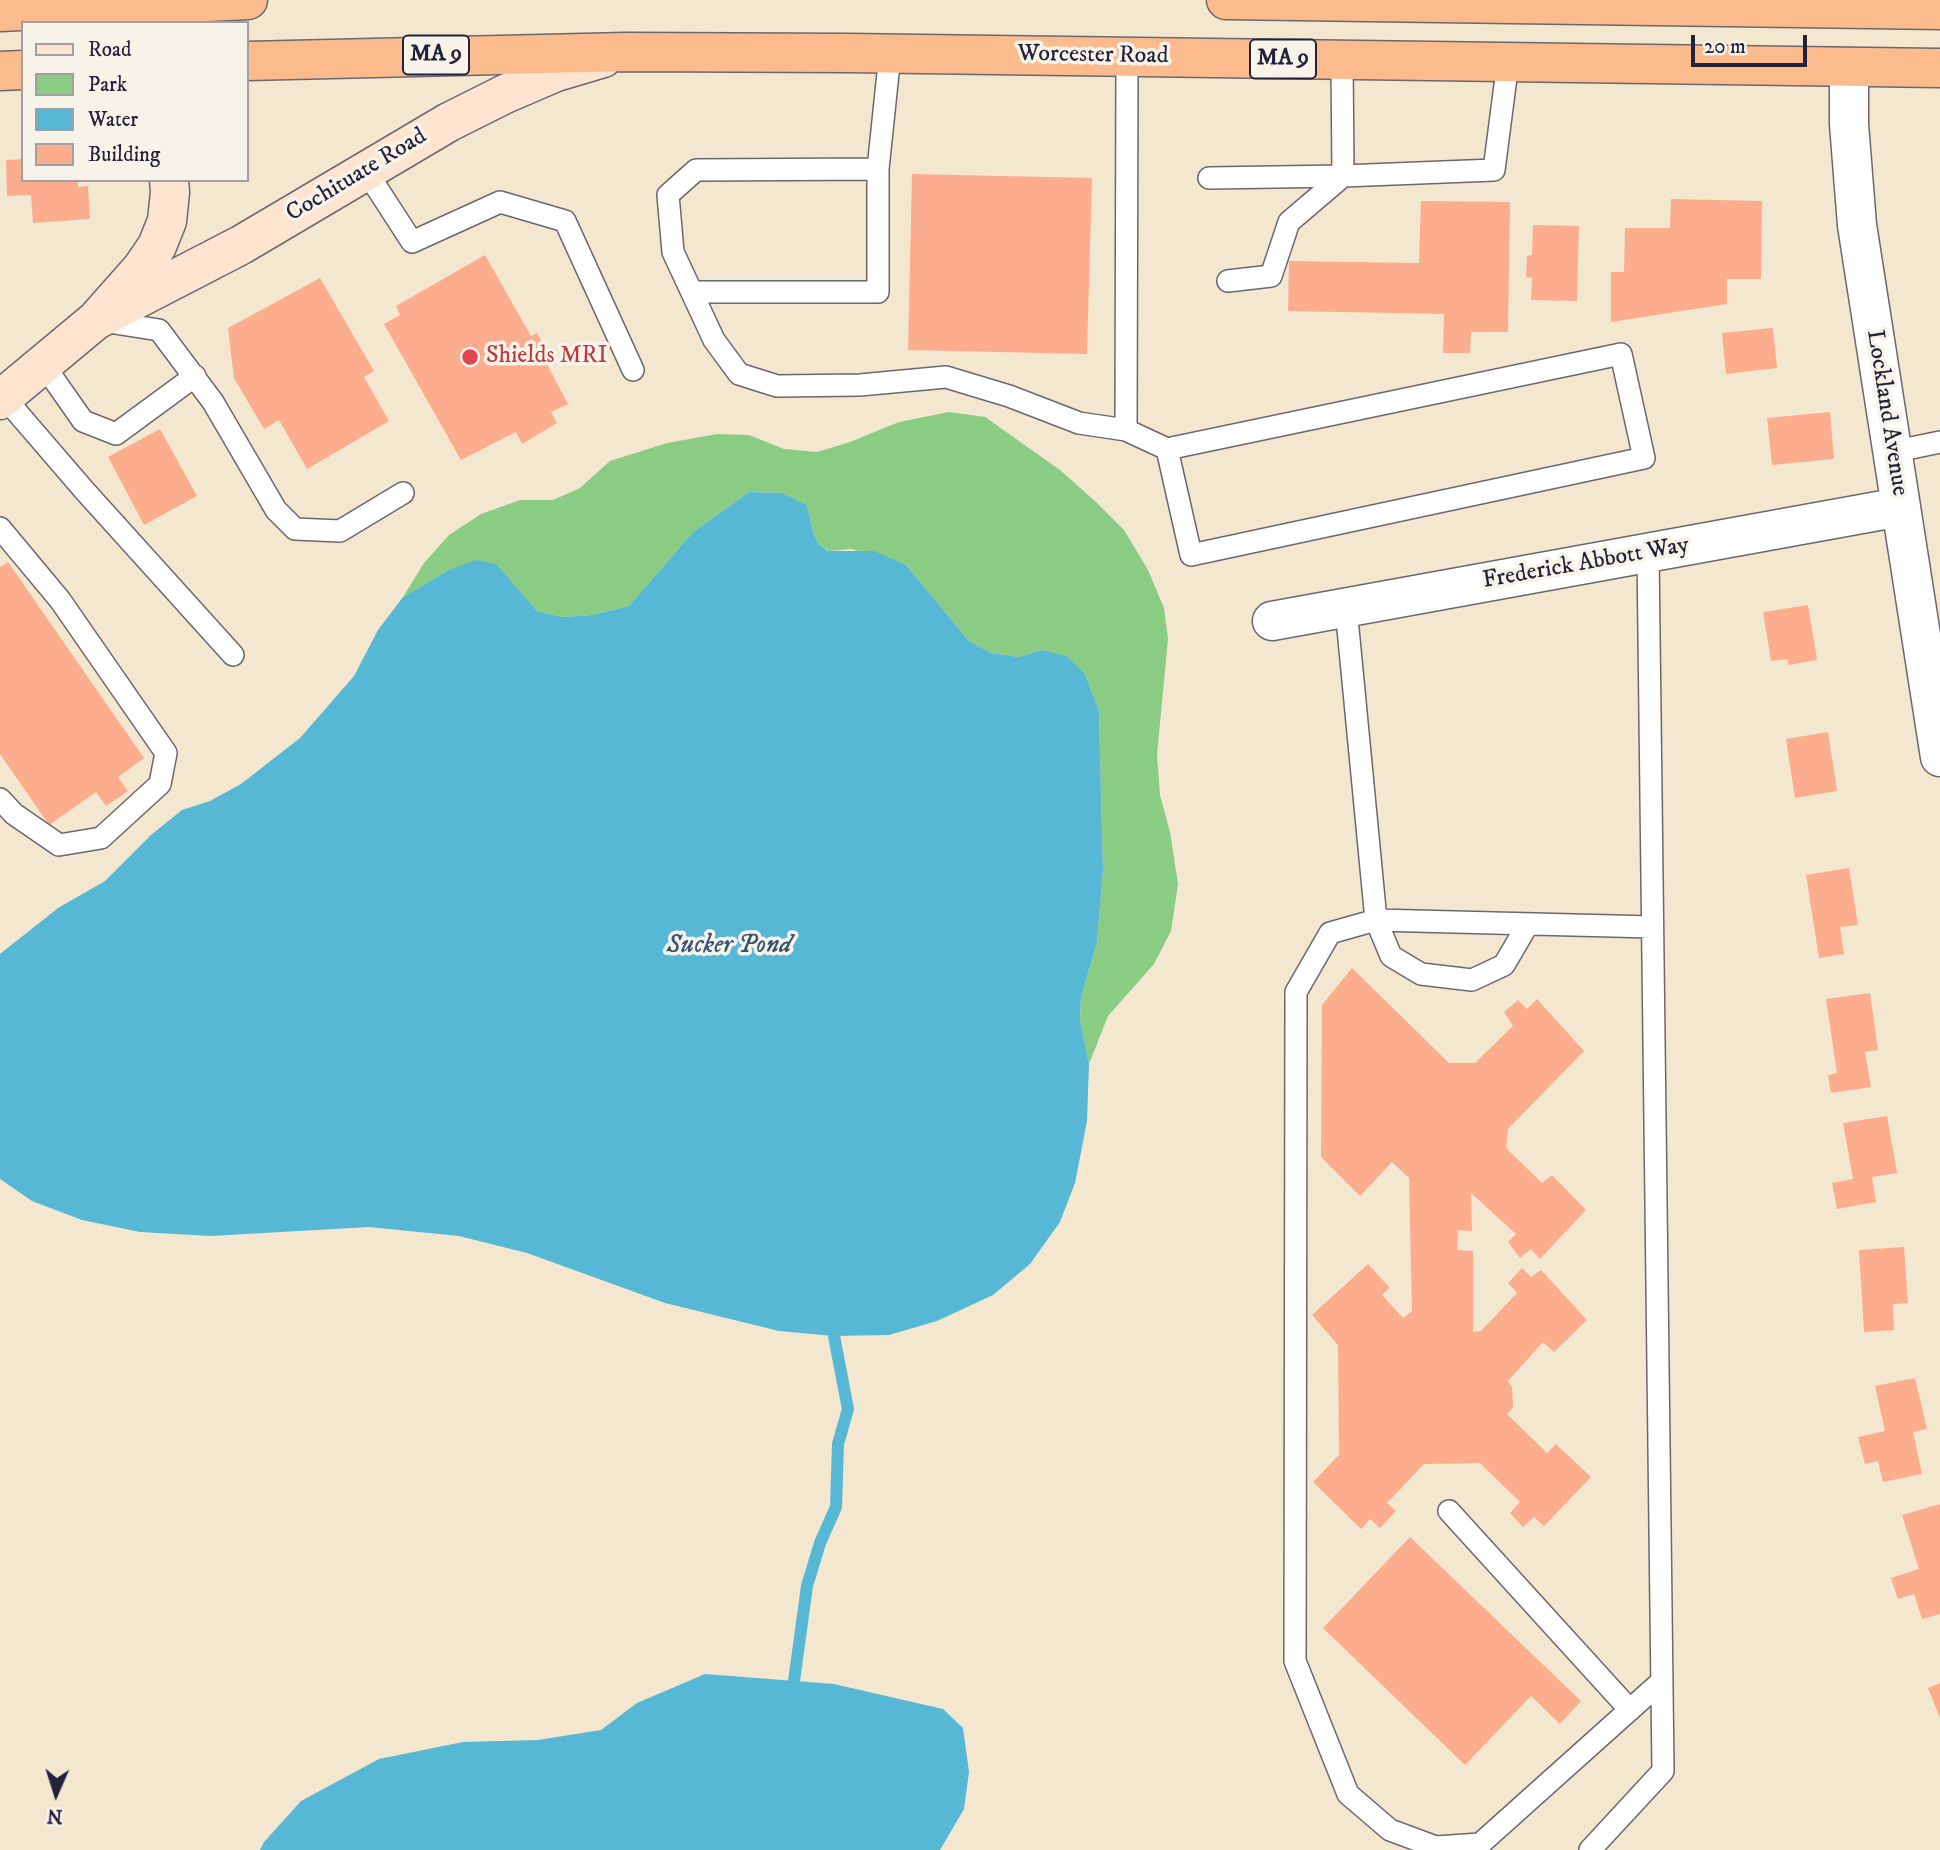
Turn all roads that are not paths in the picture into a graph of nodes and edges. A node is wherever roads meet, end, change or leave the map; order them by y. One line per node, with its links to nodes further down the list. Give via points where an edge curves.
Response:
1 (248, 0): 6 (highway)
2 (1226, 0): 3 (highway)
3 (1262, 0): 4 (highway)
4 (1546, 2): 5 (highway)
5 (1685, 3): 7 (highway)
6 (19, 7)
7 (1940, 10)
8 (625, 52): 9 (highway, Worcester Road / MA 9); 12 (highway, Worcester Road / MA 9); 19 (main road, Cochituate Road, via 556,72 505,94)
9 (890, 54): 10 (highway, Worcester Road / MA 9); 18 (lane)
10 (1127, 57): 11 (highway, Worcester Road / MA 9); 30 (lane)
11 (1342, 60): 13 (highway, Worcester Road / MA 9); 20 (lane)
12 (248, 61)
13 (1508, 62): 14 (highway, Worcester Road / MA 9); 20 (lane, via 1494,170)
14 (1849, 67): 15 (highway, Worcester Road / MA 9); 33 (street, Lockland Avenue, via 1857,225)
15 (1940, 68)
16 (21, 70): 17 (highway)
17 (0, 71)
18 (878, 169): 24 (lane, via 878,292); 24 (lane, via 696,170 668,195 673,252)
19 (366, 171): 25 (main road, Cochituate Road, via 241,245); 27 (lane, via 412,242 500,202 565,221)
20 (1343, 177): 21 (lane); 23 (lane, via 1289,222 1271,276)
21 (1209, 178)
22 (169, 182): 25 (main road, Cochituate Road, via 167,221 157,246)
23 (1228, 281)
24 (694, 292): 30 (lane, via 714,340 739,374 777,386 946,377 1079,423)
25 (96, 320): 26 (main road, Cochituate Road); 28 (lane, via 159,330)
26 (43, 364): 28 (lane, via 83,421 116,434); 29 (main road, Cochituate Road)
27 (633, 370)
28 (194, 376): 34 (lane, via 276,510 295,529 340,531)
29 (2, 399): 40 (lane)
30 (1126, 430): 32 (lane)
31 (1940, 442): 33 (lane)
32 (1167, 449): 32 (lane, via 1621,354 1644,458 1191,555)
33 (1892, 452): 35 (street, Lockland Avenue)
34 (403, 493)
35 (1900, 507): 37 (street, Frederick Abbott Way); 41 (street, Lockland Avenue)
36 (0, 528): 42 (lane, via 60,600 166,753 160,784 101,838 59,845)
37 (1648, 553): 38 (street, Frederick Abbott Way); 45 (lane)
38 (1346, 608): 39 (street, Frederick Abbott Way); 43 (lane)
39 (1272, 621)
40 (233, 654)
41 (1940, 757)
42 (0, 799)
43 (1376, 920): 44 (lane); 44 (lane, via 1391,956 1421,974 1472,980 1504,965); 49 (lane, via 1330,933 1296,992 1295,1661 1348,1794 1390,1830 1436,1847)
44 (1528, 924): 45 (lane)
45 (1652, 927): 47 (lane)
46 (1449, 1511): 48 (lane)
47 (1662, 1681): 48 (lane); 50 (lane, via 1663,1771)
48 (1630, 1710): 49 (lane)
49 (1481, 1847)
50 (1590, 1850)

